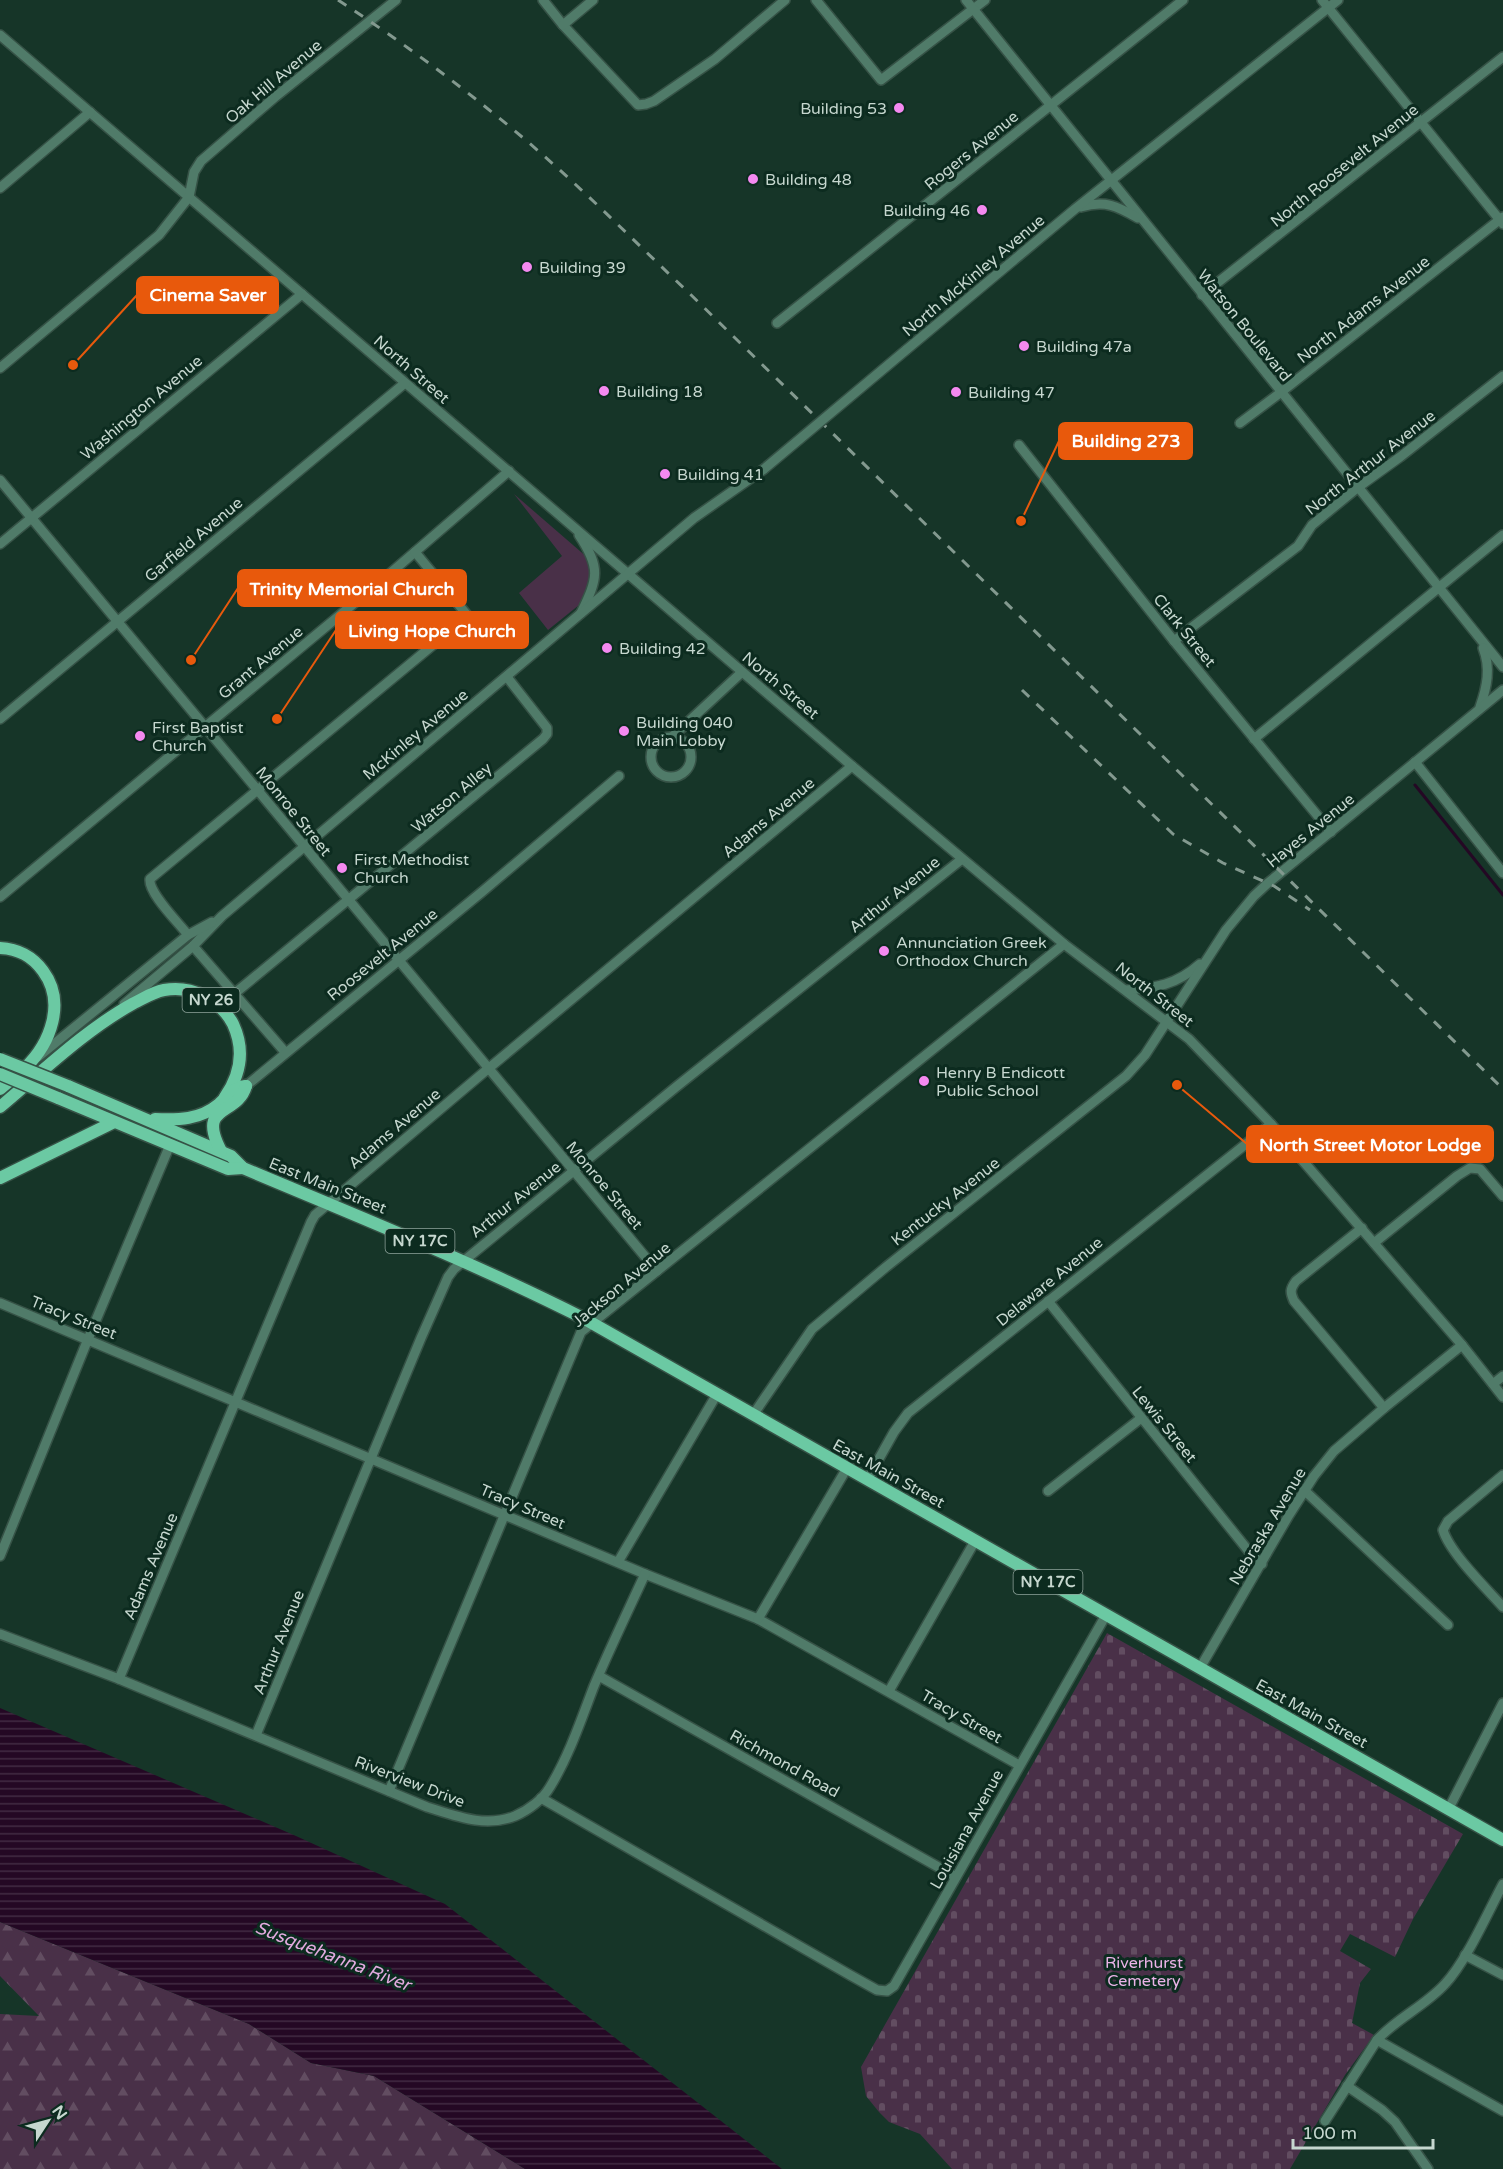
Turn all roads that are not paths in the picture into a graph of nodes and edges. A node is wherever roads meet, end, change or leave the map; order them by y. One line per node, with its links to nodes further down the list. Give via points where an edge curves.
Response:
1 (396, 0): 20 (street, Oak Hill Avenue, via 201,161 194,172)
2 (543, 0): 12 (street)
3 (593, 0): 12 (street)
4 (785, 0): 12 (street, via 701,69 654,101 638,105)
5 (816, 0): 11 (street, via 881,80)
6 (966, 0): 11 (street, Watson Boulevard)
7 (985, 0): 11 (street)
8 (1183, 0): 15 (street, Rogers Avenue)
9 (1338, 0): 10 (street, North McKinley Avenue)
10 (1325, 4): 17 (street); 18 (street, North McKinley Avenue)
11 (973, 9): 15 (street, Watson Boulevard)
12 (563, 25)
13 (0, 35): 16 (street, North Street)
14 (1503, 57): 17 (street, North Roosevelt Avenue)
15 (1051, 105): 18 (street, Watson Boulevard); 26 (street, Rogers Avenue)
16 (90, 112): 19 (street); 20 (street, North Street)
17 (1421, 122): 23 (street); 25 (street, North Roosevelt Avenue)
18 (1112, 181): 21 (street, North McKinley Avenue); 22 (street, Watson Boulevard)
19 (0, 188)
20 (189, 197): 24 (street, North Street); 27 (street, via 159,235)
21 (1076, 209): 22 (street, via 1115,205); 41 (street, North McKinley Avenue, bridge, via 764,469 694,518)
22 (1142, 220): 25 (street, Watson Boulevard)
23 (1502, 220): 30 (street, North Adams Avenue)
24 (302, 294): 29 (street, North Street); 36 (street, Washington Avenue)
25 (1202, 295): 30 (street, Watson Boulevard)
26 (777, 323)
27 (0, 368)
28 (1503, 376): 35 (street, North Arthur Avenue)
29 (405, 383): 33 (street, North Street); 44 (street, Garfield Avenue)
30 (1280, 393): 31 (street, North Adams Avenue); 35 (street, Watson Boulevard)
31 (1240, 423)
32 (1019, 445): 45 (street, Clark Street)
33 (509, 471): 37 (street, North Street); 40 (street, Grant Avenue)
34 (0, 480): 36 (street, Monroe Street)
35 (1357, 488): 42 (street, Watson Boulevard); 45 (street, North Arthur Avenue, via 1312,525 1298,546)
36 (31, 518): 39 (street, Washington Avenue); 44 (street, Monroe Street)
37 (572, 525): 41 (street, North Street); 43 (street, via 591,553 595,575 592,591)
38 (1503, 535): 42 (street)
39 (0, 544)
40 (415, 552): 53 (street, Grant Avenue); 59 (street, via 468,616)
41 (629, 575): 43 (street, McKinley Avenue); 48 (street, North Street)
42 (1437, 587): 46 (street, Watson Boulevard); 55 (street)
43 (579, 616): 49 (street, McKinley Avenue)
44 (116, 622): 52 (street, Garfield Avenue); 53 (street, Monroe Street)
45 (1174, 640): 55 (street, Clark Street)
46 (1480, 640): 47 (street, Watson Boulevard); 51 (street, via 1488,660 1488,673)
47 (1503, 667)
48 (742, 672): 54 (street); 57 (street, North Street)
49 (507, 677): 61 (street, McKinley Avenue); 65 (street, Watson Alley, via 547,728 547,734)
50 (1503, 690): 51 (street, Hayes Avenue)
51 (1479, 710): 56 (street, Hayes Avenue)
52 (0, 719)
53 (204, 728): 59 (street, Monroe Street); 64 (street, Grant Avenue)
54 (673, 736): 54 (street, via 658,741 651,756 657,771 670,777 683,773 691,762 686,743)
55 (1254, 739): 60 (street, Clark Street)
56 (1415, 762): 60 (street, Hayes Avenue); 63 (street)
57 (852, 766): 62 (street, North Street); 80 (street, Adams Avenue)
58 (619, 776): 72 (street, Roosevelt Avenue)
59 (257, 789): 61 (street, Monroe Street); 67 (street, via 150,879 157,897)
60 (1331, 832): 71 (street, Hayes Avenue, via 1254,896)
61 (304, 846): 65 (street, Monroe Street); 66 (street, McKinley Avenue)
62 (962, 859): 68 (street, North Street); 92 (street, Arthur Avenue)
63 (1503, 873)
64 (0, 897)
65 (348, 901): 72 (street, Monroe Street); 74 (street, Watson Alley)
66 (222, 916): 67 (street, McKinley Avenue); 69 (street, McKinley Avenue)
67 (188, 935): 79 (street, McKinley Avenue)
68 (1064, 944): 73 (street, North Street); 99 (street, Jackson Avenue)
69 (194, 946): 74 (street); 75 (street, McKinley Avenue)
70 (0, 948): 79 (main road, via 30,956 54,993 52,1024)
71 (1207, 959): 73 (street, via 1179,980 1157,988); 76 (street, Hayes Avenue)
72 (397, 960): 77 (street, Roosevelt Avenue); 80 (street, Monroe Street)
73 (1126, 990): 76 (street, North Street)
74 (234, 994): 77 (street)
75 (108, 1017): 84 (main road, NY 26, via 163,990 187,990 208,998 230,1018 240,1047 237,1077); 85 (main road, NY 26)
76 (1167, 1021): 88 (street, North Street); 111 (street, Kentucky Avenue, via 1145,1055 1113,1087 812,1329)
77 (285, 1052): 82 (street, Roosevelt Avenue)
78 (0, 1059): 86 (main road, East Main Street / NY 17C, bridge)
79 (27, 1067): 83 (main road)
80 (488, 1069): 92 (street, Monroe Street); 95 (street, Adams Avenue)
81 (0, 1074): 87 (main road, East Main Street / NY 17C, bridge)
82 (246, 1086): 84 (main road, via 239,1086); 90 (main road, via 244,1093 214,1118 214,1138)
83 (0, 1089)
84 (225, 1097): 86 (main road, NY 26, via 217,1106 188,1119)
85 (0, 1107)
86 (145, 1118): 90 (main road, East Main Street / NY 17C)
87 (114, 1122): 89 (main road, East Main Street / NY 17C); 93 (main road)
88 (1271, 1124): 96 (street, North Street); 100 (street, Delaware Avenue)
89 (170, 1145): 91 (main road, East Main Street / NY 17C, via 228,1169); 103 (street)
90 (221, 1151): 91 (main road, East Main Street / NY 17C)
91 (243, 1168): 95 (main road, East Main Street / NY 17C)
92 (573, 1171): 98 (street, Arthur Avenue); 99 (street, Monroe Street)
93 (0, 1179)
94 (1503, 1196): 97 (street, via 1486,1174 1470,1168)
95 (327, 1203): 98 (main road, East Main Street / NY 17C); 109 (street, Adams Avenue, via 310,1222)
96 (1362, 1228): 97 (street, North Street); 110 (street, via 1296,1281 1290,1294)
97 (1374, 1243): 104 (street, North Street)
98 (464, 1260): 102 (main road, East Main Street / NY 17C); 113 (street, Arthur Avenue, via 448,1277)
99 (657, 1272): 102 (street, Jackson Avenue)
100 (1048, 1301): 112 (street, Lewis Street); 116 (street, Delaware Avenue, via 908,1413)
101 (0, 1303): 103 (street, Tracy Street)
102 (592, 1324): 107 (main road, East Main Street / NY 17C); 119 (street, Jackson Avenue, via 581,1332)
103 (88, 1339): 109 (street, Tracy Street); 121 (street)
104 (1462, 1345): 106 (street, North Street); 110 (street, Nebraska Avenue)
105 (1503, 1376): 106 (street)
106 (1493, 1384): 108 (street, North Street)
107 (717, 1394): 111 (main road, East Main Street / NY 17C); 122 (street)
108 (1503, 1397)
109 (236, 1401): 113 (street, Tracy Street); 132 (street, Adams Avenue)
110 (1384, 1408): 117 (street, Nebraska Avenue, via 1334,1451)
111 (753, 1415): 114 (main road, East Main Street / NY 17C)
112 (1140, 1419): 118 (street); 123 (street, Lewis Street)
113 (372, 1458): 119 (street, Tracy Street); 135 (street, Arthur Avenue)
114 (847, 1468): 116 (main road, East Main Street / NY 17C); 127 (street)
115 (1503, 1475): 125 (street, via 1448,1521 1443,1530 1455,1551)
116 (867, 1480): 120 (main road, East Main Street / NY 17C)
117 (1304, 1490): 123 (street, Nebraska Avenue); 128 (street)
118 (1048, 1491)
119 (506, 1515): 122 (street, Tracy Street); 137 (street, Jackson Avenue)
120 (975, 1541): 126 (main road, East Main Street / NY 17C); 133 (street)
121 (0, 1556)
122 (618, 1562): 124 (street, Tracy Street)
123 (1262, 1564): 130 (street, Nebraska Avenue)
124 (645, 1574): 127 (street, Tracy Street); 131 (street)
125 (1503, 1607)
126 (1106, 1615): 130 (main road, East Main Street / NY 17C); 136 (street, Louisiana Avenue)
127 (759, 1619): 133 (street, Tracy Street)
128 (1448, 1625)
129 (0, 1634): 132 (street, Riverview Drive)
130 (1200, 1668): 139 (main road, East Main Street / NY 17C)
131 (599, 1676): 138 (street, via 562,1764); 141 (street, Richmond Road)
132 (119, 1679): 135 (street, Riverview Drive)
133 (889, 1692): 136 (street, Tracy Street)
134 (1503, 1703): 139 (street)
135 (256, 1735): 137 (street, Riverview Drive)
136 (1019, 1765): 141 (street, Louisiana Avenue)
137 (389, 1791): 138 (street, Riverview Drive, via 427,1807 483,1822 518,1815)
138 (541, 1798): 141 (street, Louisiana Avenue, via 877,1990 894,1986)
139 (1448, 1810): 140 (main road, East Main Street / NY 17C)
140 (1503, 1840)
141 (956, 1877)
142 (1503, 1884): 143 (street)
143 (1465, 1954): 144 (street); 145 (street, via 1434,1995)
144 (1503, 1975)
145 (1377, 2040): 146 (street); 147 (street)
146 (1347, 2086): 148 (street); 149 (street, via 1395,2122)
147 (1503, 2110)
148 (1325, 2121)
149 (1428, 2169)

